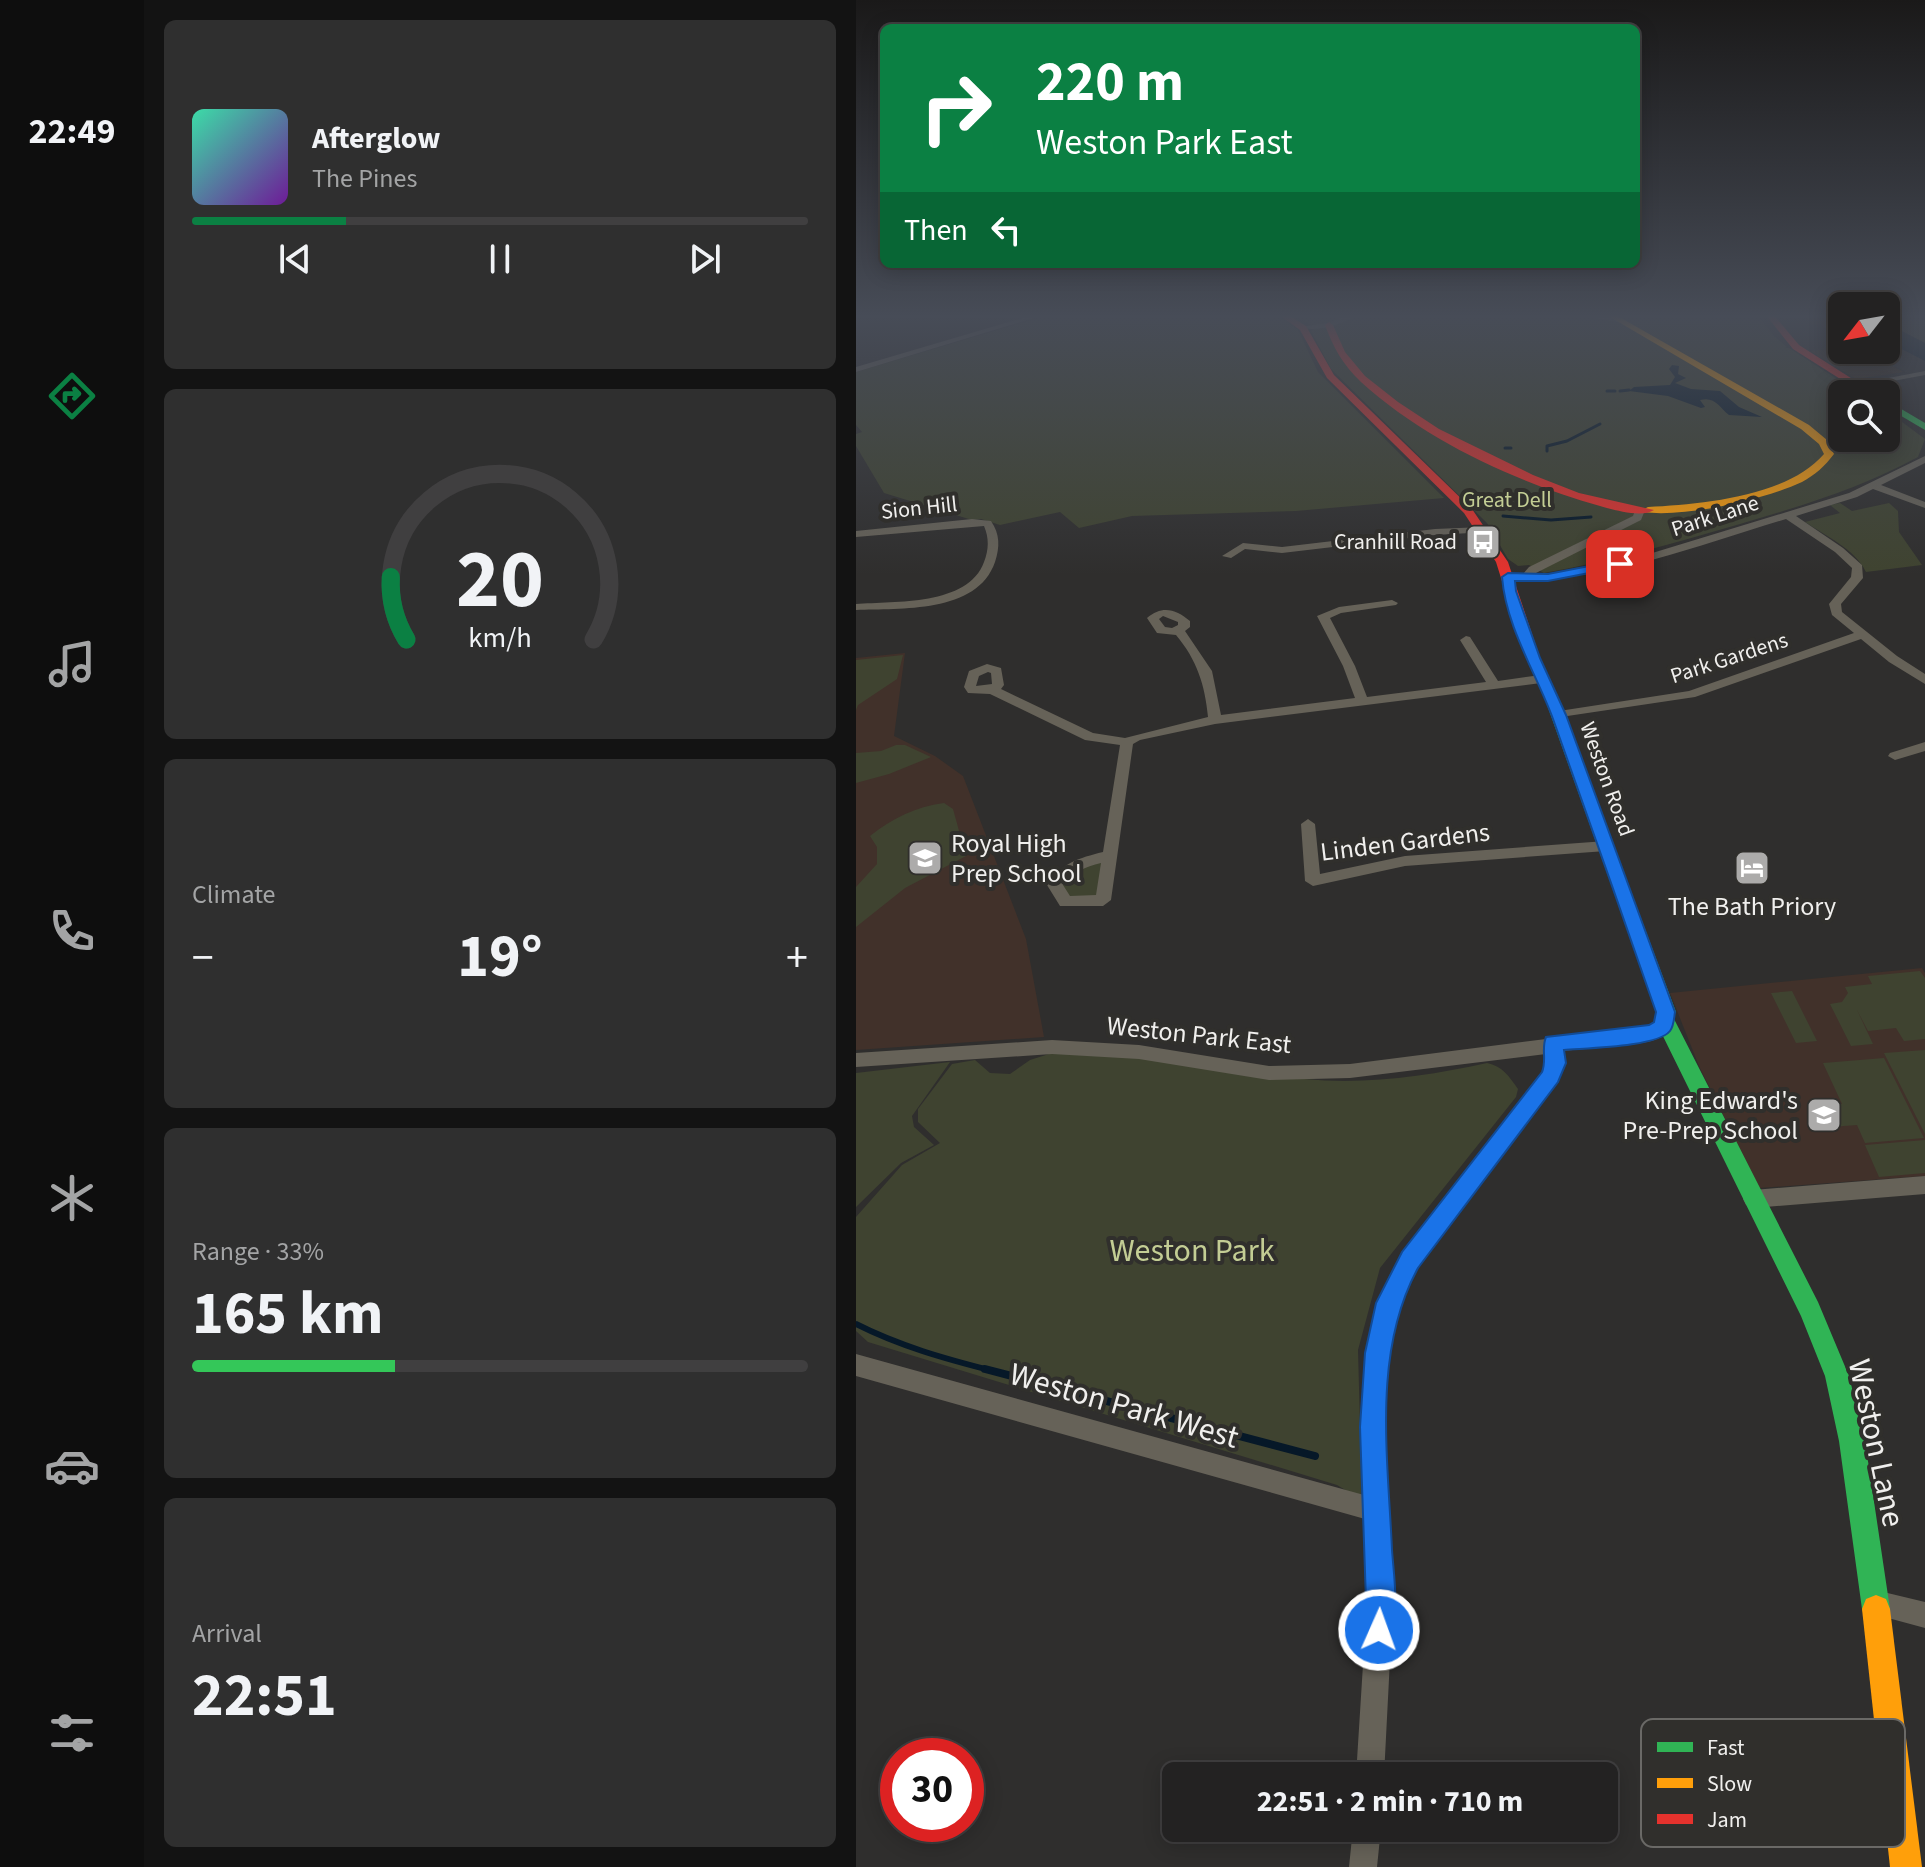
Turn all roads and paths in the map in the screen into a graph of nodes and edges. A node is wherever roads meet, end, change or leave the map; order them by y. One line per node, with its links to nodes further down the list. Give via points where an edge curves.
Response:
1 (1356, 401): 11 (street, Weston Road)
2 (1390, 401): 9 (street, via 1445,437 1587,498)
3 (1765, 401): 9 (street, via 1823,442 1829,454 1818,473 1684,508)
4 (1900, 412): 5 (street)
5 (1925, 427)
6 (1925, 459): 7 (street, Park Lane)
7 (1875, 486): 8 (street); 10 (street, Park Lane)
8 (1925, 505)
9 (1640, 510): 16 (street, via 1637,518)
10 (1786, 514): 16 (street, Park Lane, via 1651,557 1548,578); 20 (street, via 1858,567 1857,578 1835,604 1836,613)
11 (1483, 530): 14 (street, via 1282,550); 16 (street, Weston Road)
12 (1234, 532): 14 (street)
13 (856, 534): 18 (street, Sion Hill, via 972,522 987,523 993,534 990,564 964,592 943,599)
14 (1243, 546): 15 (street)
15 (1227, 556)
16 (1517, 577): 22 (street, Weston Road, via 1509,591)
17 (1392, 603): 26 (street, via 1318,616 1349,666)
18 (856, 607)
19 (1178, 630): 28 (street, via 1199,654 1211,682)
20 (1861, 635): 23 (street); 27 (street, Park Gardens, via 1691,694)
21 (1466, 640): 24 (street)
22 (1541, 679): 24 (street); 27 (street, Weston Road)
23 (1925, 680)
24 (1494, 685): 26 (street)
25 (992, 690): 29 (street, via 1075,732)
26 (1363, 702): 28 (street)
27 (1559, 715): 33 (street, Weston Road)
28 (1215, 720): 29 (street)
29 (1127, 742): 34 (street)
30 (1925, 746): 31 (street)
31 (1896, 756)
32 (1308, 824): 33 (street, Linden Gardens, via 1313,881 1405,861)
33 (1606, 846): 35 (street, Weston Road)
34 (1109, 856)
35 (1665, 1015): 36 (street, Weston Park East, via 1663,1026 1653,1033); 39 (street, Weston Lane)
36 (1553, 1043): 37 (street, Weston Park East, via 1350,1071 1269,1073 1139,1052 1052,1047); 41 (street, via 1556,1063 1551,1076 1410,1260 1388,1303 1373,1427)
37 (856, 1060)
38 (1925, 1185): 39 (street)
39 (1753, 1199): 42 (street, Weston Lane, via 1837,1376 1852,1441)
40 (856, 1365): 41 (street, Weston Park West)
41 (1375, 1510): 45 (street, via 1380,1601)
42 (1875, 1603): 43 (street); 44 (street, Weston Lane)
43 (1925, 1615)
44 (1889, 1719)
45 (1371, 1762)
46 (1366, 1842): 48 (street)
47 (1904, 1847): 49 (street, Weston Lane)
48 (1363, 1867)
49 (1906, 1867)

